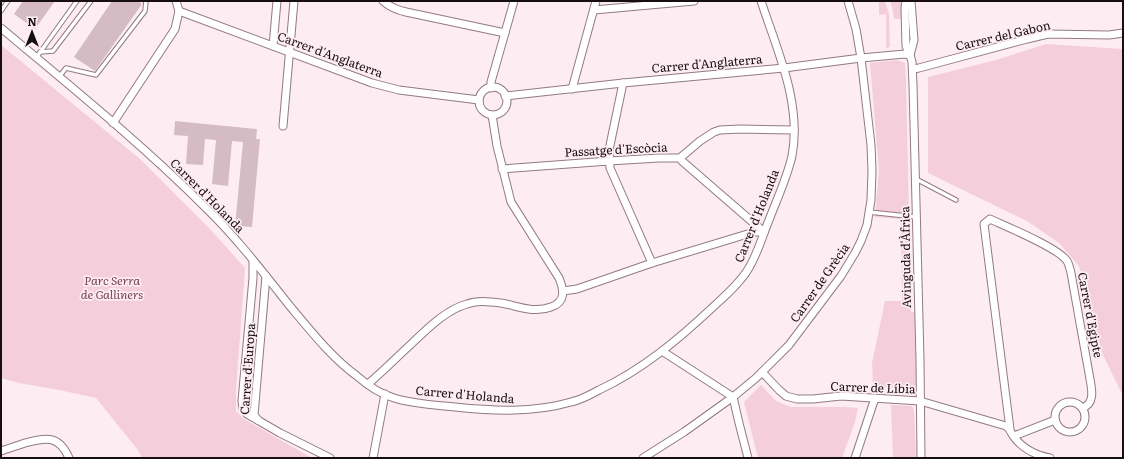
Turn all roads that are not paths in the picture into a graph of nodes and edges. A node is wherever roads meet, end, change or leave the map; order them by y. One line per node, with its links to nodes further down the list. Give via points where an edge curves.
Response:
1 (8, 1): 18 (lane)
2 (77, 1): 25 (lane)
3 (91, 1): 25 (lane, via 53,51)
4 (146, 1): 30 (lane, via 145,11 96,75 66,68)
5 (176, 1): 19 (street)
6 (278, 1): 23 (street)
7 (294, 1): 24 (street)
8 (383, 1): 21 (street, via 395,9 406,12)
9 (514, 1): 21 (street)
10 (596, 1): 17 (street)
11 (694, 1): 16 (street)
12 (761, 1): 28 (street, Carrer d'Holanda)
13 (848, 1): 27 (street, Carrer de Grècia)
14 (906, 1): 26 (street, Avinguda d'Àfrica, via 906,46)
15 (912, 1): 26 (street, Avinguda d'Àfrica, via 914,40)
16 (677, 2): 17 (street)
17 (594, 10): 33 (street)
18 (1, 11)
19 (179, 11): 23 (street, Carrer d'Anglaterra); 37 (street, via 175,29)
20 (1, 28): 25 (street, Carrer d'Holanda)
21 (505, 33): 32 (street)
22 (1123, 33): 29 (street, Carrer del Gabon, via 1048,34)
23 (273, 46): 24 (street, Carrer d'Anglaterra)
24 (289, 52): 35 (street, Carrer d'Anglaterra, via 372,84); 38 (street)
25 (38, 55): 30 (street, Carrer d'Holanda)
26 (910, 55): 27 (street, Carrer d'Anglaterra); 29 (street, Avinguda d'Àfrica)
27 (861, 58): 28 (street, Carrer d'Anglaterra); 45 (street, Carrer de Grècia, via 871,145 872,187)
28 (784, 68): 31 (street, Carrer d'Anglaterra); 39 (street, Carrer d'Holanda)
29 (913, 69): 43 (street, Avinguda d'Àfrica)
30 (59, 77): 37 (street, Carrer d'Holanda)
31 (623, 83): 33 (street, Carrer d'Anglaterra); 41 (street)
32 (491, 88): 34 (street, via 500,89); 35 (street, via 483,92)
33 (572, 89): 34 (street, Carrer d'Anglaterra)
34 (505, 96): 36 (street, via 507,101 503,111)
35 (479, 100): 36 (street, via 481,108)
36 (492, 115): 42 (street)
37 (113, 123): 48 (street, Carrer d'Holanda, via 206,207)
38 (283, 126)
39 (794, 130): 40 (street, Passatge d'Escòcia, via 720,130 707,136); 47 (street, Carrer d'Holanda, via 787,174)
40 (680, 158): 41 (street, Passatge d'Escòcia); 47 (street)
41 (609, 161): 42 (street, Passatge d'Escòcia); 49 (street)
42 (502, 168): 51 (street, via 511,202 554,268)
43 (915, 179): 44 (lane); 46 (street, Avinguda d'Àfrica)
44 (956, 200)
45 (869, 212): 46 (lane); 53 (street, Carrer de Grècia, via 861,241 841,276 789,345)
46 (916, 217): 58 (street, Avinguda d'Àfrica)
47 (764, 232): 49 (street, via 754,232); 52 (street, Carrer d'Holanda, via 748,270 732,289)
48 (253, 261): 50 (street, Carrer d'Holanda); 60 (street, Carrer d'Europa, via 242,401 247,414)
49 (652, 263): 51 (street, via 577,289)
50 (266, 276): 54 (street, Carrer d'Holanda, via 321,343); 60 (street, Carrer d'Europa, via 254,415)
51 (564, 291): 54 (street, via 563,297 546,309 528,310 490,302 476,302 459,307 433,324)
52 (662, 351): 55 (street, Carrer d'Holanda, via 614,383 574,402 556,406 514,411 493,410 413,402); 56 (street)
53 (762, 372): 56 (street, Carrer de Grècia); 57 (street, Carrer de Líbia, via 786,396 797,399 841,396)
54 (368, 384): 55 (street, Carrer d'Holanda)
55 (385, 394): 66 (street)
56 (733, 397): 67 (street, Carrer de Grècia); 68 (street)
57 (875, 398): 58 (street, Carrer de Líbia); 69 (street)
58 (920, 400): 62 (street, Carrer de Líbia, via 1006,426); 70 (street, Avinguda d'Àfrica)
59 (1082, 408): 61 (street, via 1072,402 1061,405 1057,409); 61 (street, via 1084,420 1078,430 1061,430); 62 (street, Carrer d'Egipte, via 1090,403 1091,384 1067,260 1045,245 990,219 984,224)
60 (258, 420): 65 (street)
61 (1055, 420): 62 (street)
62 (1012, 433): 71 (street, Carrer de Líbia, via 1021,445 1031,452)
63 (1, 451): 64 (street, via 49,439 59,443)
64 (69, 458)
65 (330, 458)
66 (373, 458)
67 (643, 458)
68 (748, 458)
69 (855, 458)
70 (921, 458)
71 (1050, 458)

